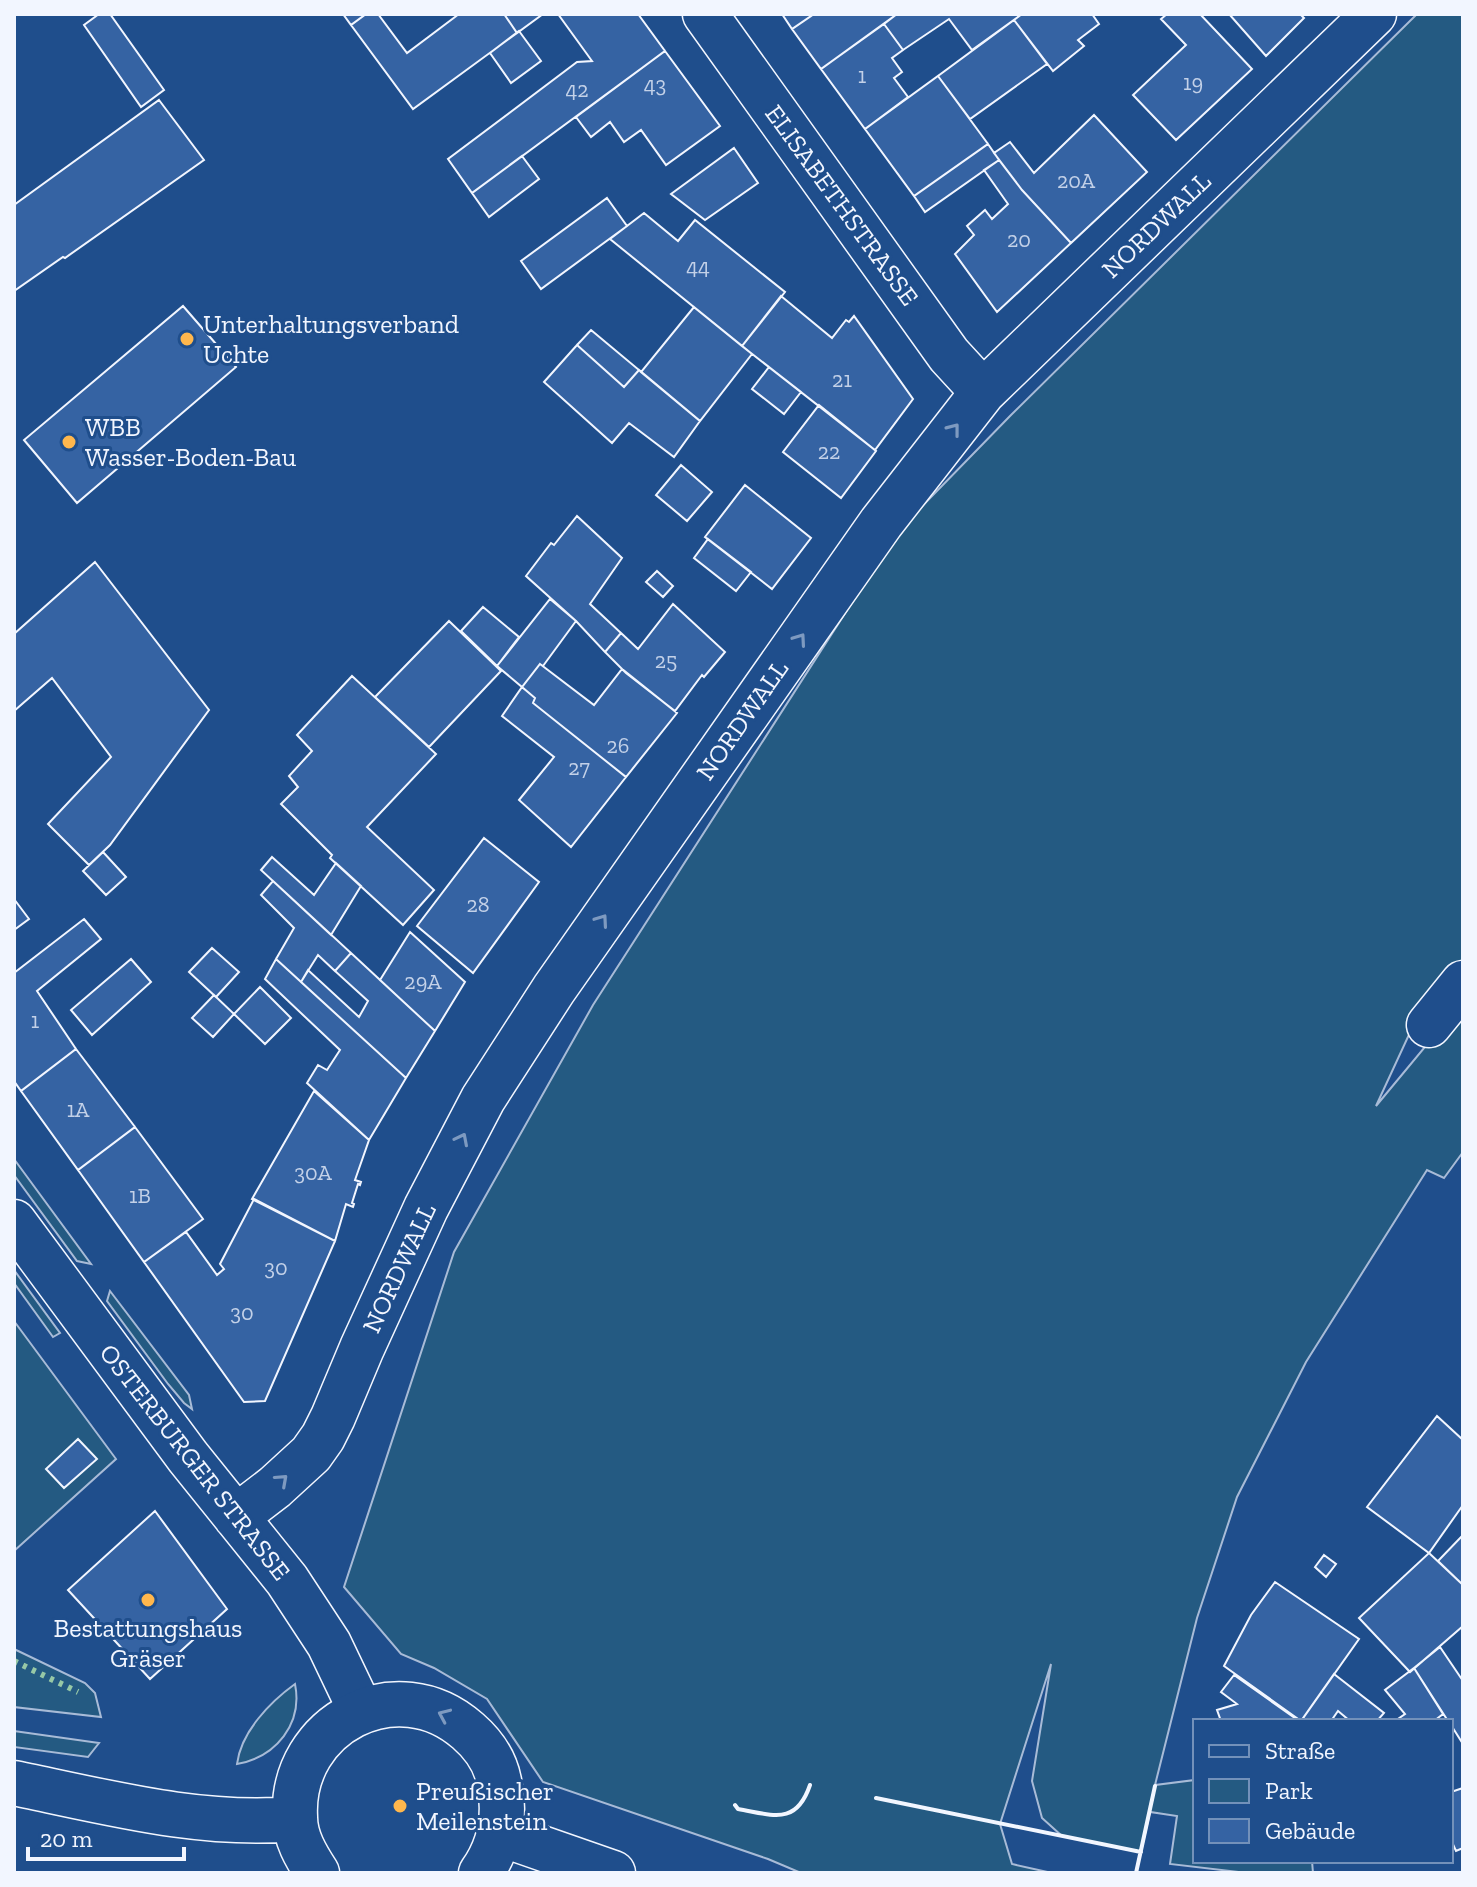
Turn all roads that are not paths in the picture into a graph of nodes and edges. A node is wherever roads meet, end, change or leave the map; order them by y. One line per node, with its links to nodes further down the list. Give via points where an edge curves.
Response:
1 (705, 14): 3 (street, ELISABETHSTRASSE, via 949,355)
2 (1374, 14): 3 (street, NORDWALL)
3 (983, 392): 7 (street, NORDWALL, one-way to 3, via 311,1454 323,1437 433,1195 483,1099 554,989 881,523)
4 (1463, 983): 5 (street)
5 (1429, 1025)
6 (14, 1222): 7 (street, OSTERBURGER STRASSE)
7 (236, 1517): 8 (street, OSTERBURGER STRASSE, via 322,1633)
8 (361, 1711): 10 (street, via 331,1728 309,1754 296,1786); 11 (street, one-way to 8, via 504,1802 497,1770 464,1727 426,1707 393,1704)
9 (14, 1783): 10 (street, via 173,1816)
10 (294, 1819): 12 (street, via 302,1850)
11 (501, 1834): 13 (street); 14 (street)
12 (317, 1873)
13 (481, 1873)
14 (613, 1873)

